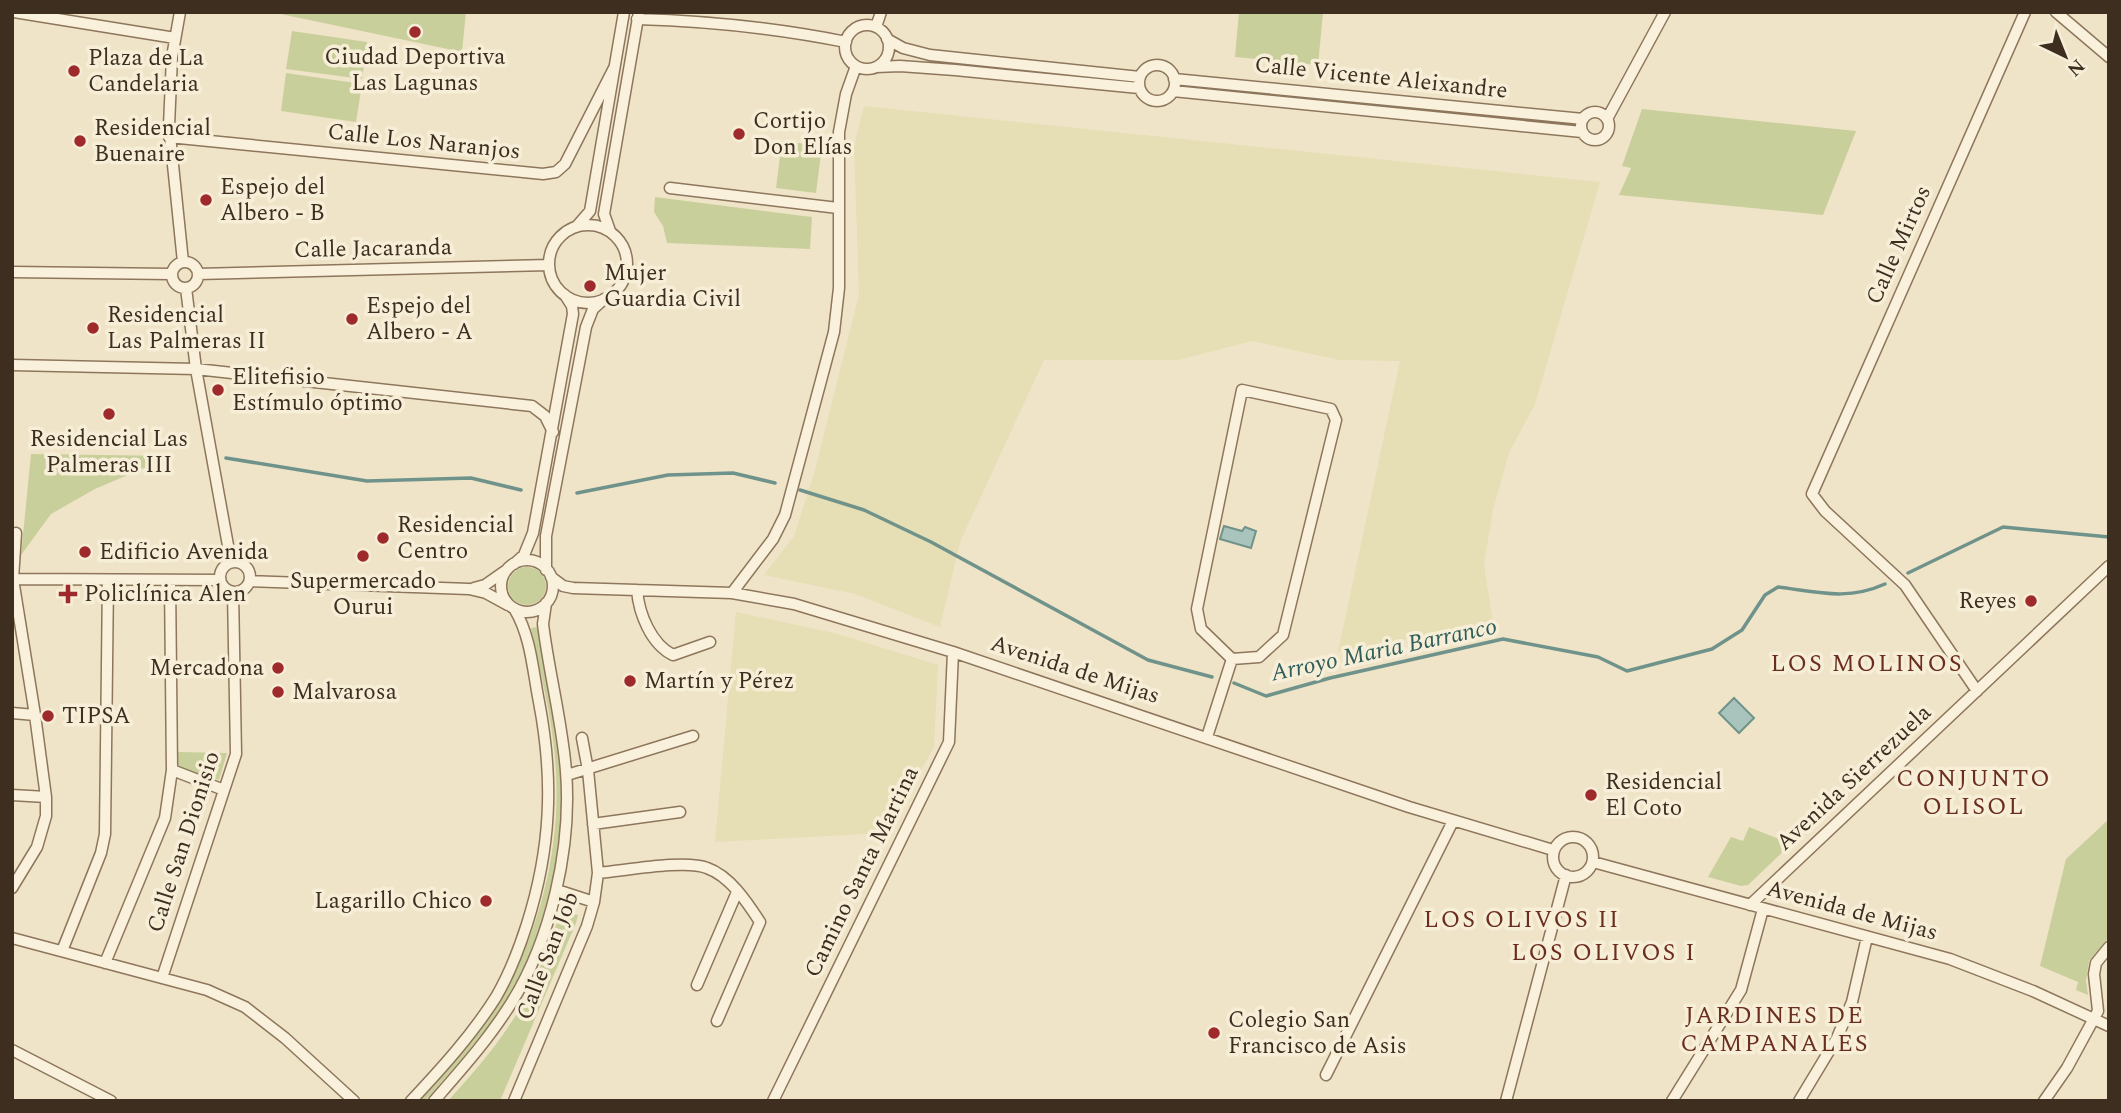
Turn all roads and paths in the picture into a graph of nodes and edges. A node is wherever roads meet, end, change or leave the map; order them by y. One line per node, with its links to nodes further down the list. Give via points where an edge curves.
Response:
1 (14, 12): 10 (street)
2 (180, 12): 10 (street)
3 (624, 12): 16 (street)
4 (881, 12): 9 (street)
5 (1665, 12): 20 (street)
6 (2025, 12): 58 (street, Calle Mirtos, via 1812,494 1905,585)
7 (2056, 12): 13 (street)
8 (638, 16): 12 (street, via 748,26); 26 (street, via 604,214)
9 (876, 27): 11 (street); 12 (street, via 861,26)
10 (175, 38): 22 (street)
11 (887, 39): 15 (street, via 889,51); 17 (street, Calle Vicente Aleixandre, via 930,55)
12 (846, 42): 14 (street, via 847,55)
13 (2109, 57)
14 (856, 66): 15 (street); 24 (street, via 839,132)
15 (876, 67): 17 (street)
16 (614, 68): 22 (street, Calle Los Naranjos, via 556,172); 25 (street, via 590,211)
17 (1140, 83): 18 (street, Calle Vicente Aleixandre, via 1145,97 1155,101 1166,99); 18 (street, Calle Vicente Aleixandre, via 1149,67 1161,65 1171,72)
18 (1174, 85): 19 (street, Calle Vicente Aleixandre); 21 (street)
19 (1583, 119): 20 (street, via 1595,112); 21 (street)
20 (1607, 119): 21 (street, via 1608,132 1601,139 1588,139)
21 (1582, 132)
22 (169, 137): 27 (street)
23 (670, 188): 24 (street)
24 (838, 208): 52 (street, via 839,288 834,332 785,515 773,539)
25 (576, 227): 26 (street, via 602,227); 28 (street, via 557,241)
26 (612, 233): 34 (street, via 621,243 627,268 615,292)
27 (183, 262): 30 (street); 31 (street, via 193,264)
28 (549, 265): 31 (street, Calle Jacaranda); 33 (street, via 556,286)
29 (12, 272): 30 (street)
30 (172, 274): 32 (street, via 174,283)
31 (198, 274): 32 (street)
32 (186, 288): 36 (street)
33 (565, 295): 34 (street, via 583,302); 37 (street, via 573,314)
34 (604, 299): 42 (street, via 593,309 586,327 546,536)
35 (12, 365): 36 (street)
36 (196, 369): 37 (street, via 532,406 545,416); 39 (street)
37 (553, 432): 40 (street, via 533,533 524,555)
38 (16, 533): 43 (street)
39 (231, 562): 46 (street, via 222,569); 47 (street, via 245,565)
40 (511, 566): 42 (street, via 531,561); 49 (street, via 485,585); 54 (street, via 501,591)
41 (2109, 566): 58 (street, Avenida Sierrezuela)
42 (548, 573): 48 (street, Avenida de Mijas); 53 (street, via 552,590)
43 (13, 579): 44 (street); 60 (street)
44 (108, 580): 45 (street); 86 (street, via 105,834)
45 (170, 580): 46 (street); 64 (street)
46 (220, 580): 51 (street)
47 (250, 581): 49 (street); 51 (street)
48 (573, 588): 50 (street, Avenida de Mijas); 53 (street, Avenida de Mijas)
49 (469, 589): 54 (street)
50 (636, 590): 52 (street, Avenida de Mijas); 55 (street, via 639,611 662,650 673,655)
51 (233, 592): 67 (street, Calle San Dionisio, via 236,754)
52 (732, 593): 56 (street, Avenida de Mijas, via 794,604)
53 (547, 602): 54 (street, via 532,612); 66 (street, via 543,624)
54 (512, 607): 97 (street, via 522,621 530,652 550,777 540,886 520,947 496,996)
55 (710, 642)
56 (953, 652): 62 (street, Avenida de Mijas); 100 (street, Camino Santa Martina, via 949,742)
57 (1232, 659): 57 (street, via 1259,657 1283,635 1336,420 1331,409 1242,390 1197,609 1200,629); 62 (street)
58 (1977, 691): 81 (street, Avenida Sierrezuela)
59 (12, 713): 60 (street)
60 (35, 715): 69 (street)
61 (693, 736): 65 (street)
62 (1207, 737): 71 (street, Avenida de Mijas)
63 (582, 738): 65 (street, Calle San Job)
64 (172, 769): 67 (street); 87 (street, via 165,818)
65 (588, 770): 66 (street); 72 (street, Calle San Job)
66 (566, 775): 78 (street)
67 (224, 790): 88 (street, Calle San Dionisio)
68 (12, 796): 69 (street)
69 (46, 797): 77 (street, via 37,847)
70 (680, 812): 72 (street)
71 (1453, 821): 73 (street, Avenida de Mijas); 94 (street)
72 (593, 824): 75 (street, Calle San Job)
73 (1553, 850): 74 (street, via 1562,839 1577,836 1592,848); 76 (street, via 1553,863)
74 (1593, 862): 76 (street, via 1583,874); 81 (street, Avenida de Mijas)
75 (598, 873): 79 (street, via 706,867); 80 (street, Calle San Job)
76 (1566, 875): 101 (street)
77 (12, 888)
78 (557, 890): 80 (street); 98 (street, via 536,954 511,1004)
79 (737, 892): 89 (street); 91 (street, via 760,922)
80 (594, 902): 99 (street, Calle San Job)
81 (1750, 905): 82 (street, Avenida de Mijas)
82 (1763, 909): 83 (street, Avenida de Mijas); 102 (street, via 1741,990)
83 (1867, 937): 90 (street, Avenida de Mijas, via 1950,959); 103 (street, via 1852,1002 1837,1038)
84 (12, 938): 86 (street)
85 (2109, 947): 90 (street, via 2096,963 2098,1011)
86 (62, 950): 87 (street)
87 (105, 963): 88 (street)
88 (162, 978): 96 (street, via 245,1006)
89 (696, 985)
90 (2094, 1018): 92 (street, Avenida de Mijas); 104 (street)
91 (717, 1021)
92 (2109, 1027)
93 (12, 1050): 95 (street)
94 (1326, 1075)
95 (111, 1101)
96 (354, 1101)
97 (411, 1101)
98 (434, 1101)
99 (514, 1101)
100 (774, 1101)
101 (1506, 1101)
102 (1672, 1101)
103 (1799, 1101)
104 (2044, 1101)

